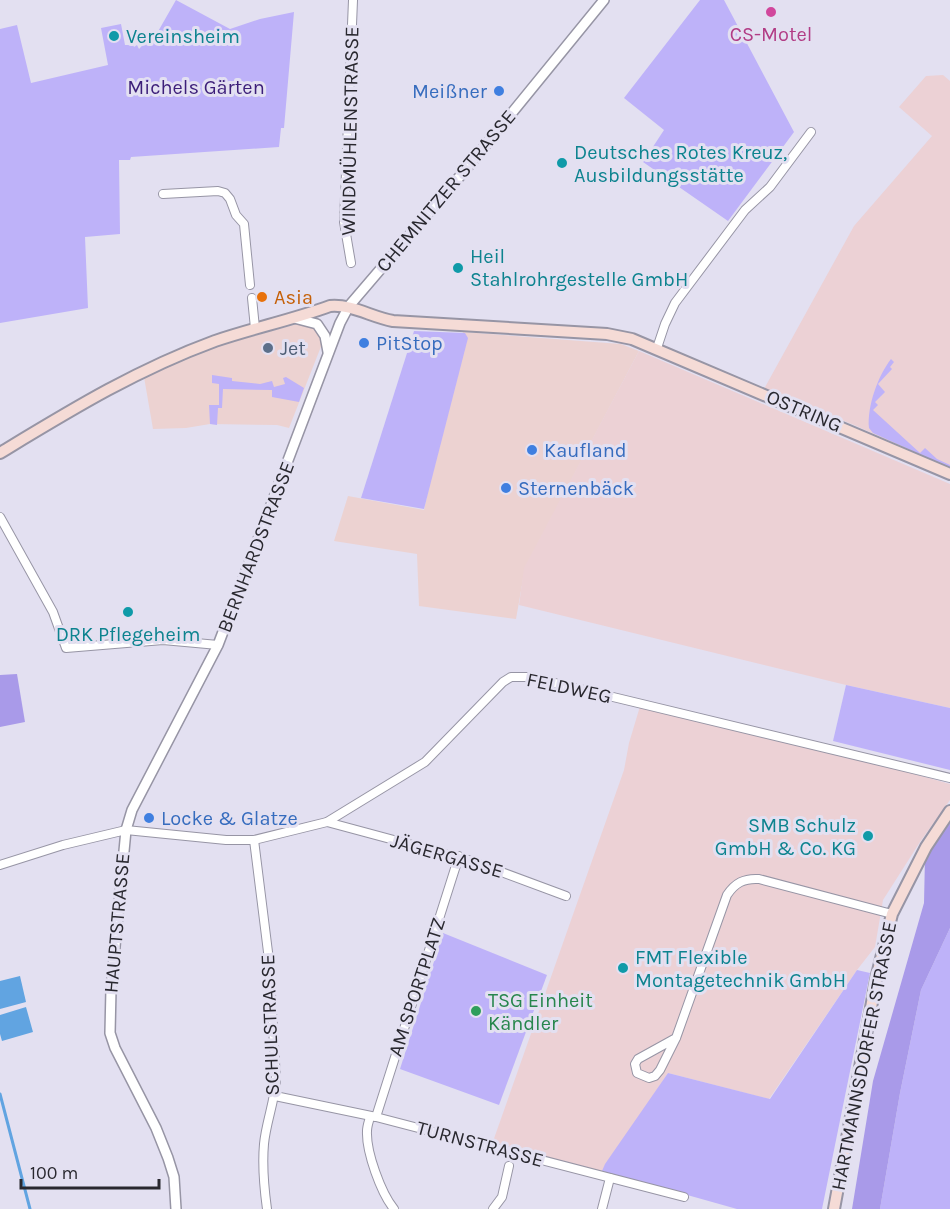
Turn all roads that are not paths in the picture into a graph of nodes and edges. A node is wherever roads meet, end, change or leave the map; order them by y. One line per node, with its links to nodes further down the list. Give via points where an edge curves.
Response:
1 (353, 0): 5 (street, WINDMÜHLENSTRASSE, via 344,222)
2 (604, 0): 8 (street, CHEMNITZER STRASSE)
3 (811, 132): 11 (street, via 770,187 745,210 675,303)
4 (163, 194): 6 (street, via 225,193 244,224)
5 (351, 262)
6 (250, 285)
7 (252, 298): 10 (street)
8 (349, 306): 9 (main road, via 330,306); 11 (main road, OSTRING, via 393,321 607,334); 12 (street, BERNHARDSTRASSE)
9 (291, 318): 10 (main road); 12 (street, via 310,321 322,329)
10 (255, 328): 13 (main road, via 135,374)
11 (657, 348): 14 (main road, OSTRING)
12 (328, 354): 16 (street, BERNHARDSTRASSE)
13 (1, 450)
14 (950, 474)
15 (0, 517): 16 (street, BERNHARDSTRASSE, via 53,612 66,648 163,640)
16 (218, 645): 20 (street, HAUPTSTRASSE, via 143,787)
17 (950, 778): 19 (street, FELDWEG, via 530,677 511,676 425,762)
18 (950, 811): 25 (main road, HARTMANNSDORFER STRASSE, via 926,847)
19 (327, 822): 21 (street, FELDWEG); 22 (street, JÄGERGASSE)
20 (126, 830): 21 (street, FELDWEG); 23 (street, FELDWEG); 32 (street, HAUPTSTRASSE, via 110,1033 168,1158)
21 (254, 840): 27 (street, SCHULSTRASSE, via 269,960)
22 (459, 856): 24 (street, JÄGERGASSE); 28 (street, AM SPORTPLATZ)
23 (0, 865)
24 (566, 896)
25 (892, 914): 26 (street, via 759,879 738,883 727,896); 37 (main road, HARTMANNSDORFER STRASSE)
26 (676, 1038): 26 (street, via 638,1059 637,1073 646,1078 655,1076)
27 (275, 1096): 28 (street, TURNSTRASSE); 33 (street, SCHULSTRASSE, via 264,1142)
28 (373, 1117): 30 (street, TURNSTRASSE); 34 (street, AM SPORTPLATZ, via 367,1130 372,1157 386,1199)
29 (509, 1166): 35 (street, via 502,1197)
30 (610, 1178): 31 (street, TURNSTRASSE); 36 (street)
31 (684, 1197)
32 (176, 1209)
33 (267, 1209)
34 (394, 1209)
35 (493, 1209)
36 (602, 1209)
37 (834, 1209)

